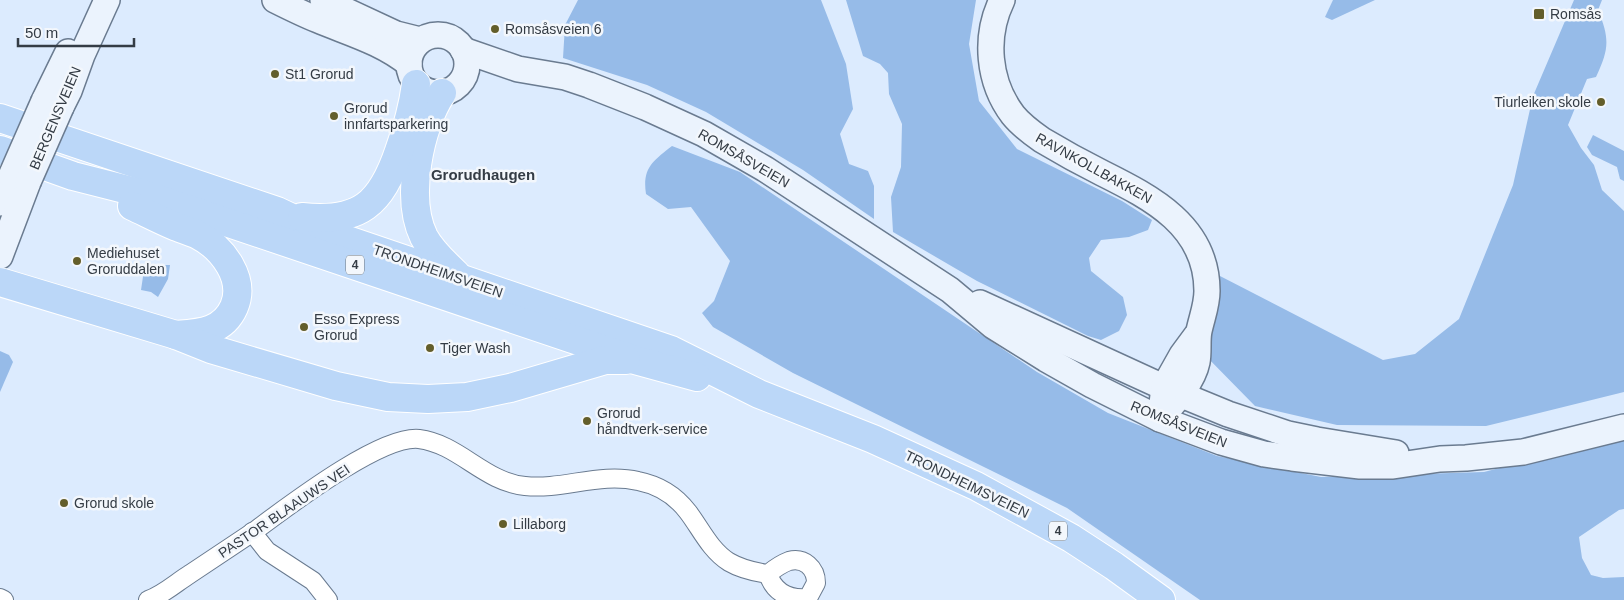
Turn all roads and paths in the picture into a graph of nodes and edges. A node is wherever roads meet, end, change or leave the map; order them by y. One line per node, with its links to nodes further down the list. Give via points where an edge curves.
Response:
1 (91, 0): 12 (street, BERGENSVEIEN)
2 (107, 0): 12 (street, BERGENSVEIEN, via 69,91)
3 (275, 0): 9 (street, via 388,49)
4 (323, 0): 6 (street, via 396,34)
5 (1002, 0): 25 (street, RAVNKOLLBAKKEN, via 994,20 990,48 994,74 1005,103 1021,123 1042,140 1165,208 1185,229 1200,254 1207,300 1199,332 1197,363)
6 (420, 40): 7 (street, via 441,35); 9 (street, via 410,56)
7 (463, 50): 8 (street, ROMSÅSVEIEN); 10 (street, via 467,64)
8 (518, 69): 10 (street, ROMSÅSVEIEN); 22 (street, ROMSÅSVEIEN, via 565,77 589,85 704,134 765,169)
9 (413, 74): 11 (street, via 424,89); 18 (highway, via 408,124 396,162 375,199 344,216 315,218)
10 (464, 77): 11 (street, via 455,88)
11 (442, 93): 20 (highway, via 431,114 417,164 414,198 420,228 429,245)
12 (52, 104): 16 (street, BERGENSVEIEN, bridge)
13 (0, 118): 18 (highway, TRONDHEIMSVEIEN / 4)
14 (0, 150): 15 (highway, TRONDHEIMSVEIEN / 4)
15 (73, 176): 23 (highway, via 169,224 199,235 230,265 238,288 236,301 223,323 208,331); 24 (highway, TRONDHEIMSVEIEN / 4, via 140,193)
16 (20, 179): 17 (street); 19 (street)
17 (0, 204)
18 (277, 211): 20 (highway, TRONDHEIMSVEIEN / 4, via 315,229)
19 (0, 256)
20 (461, 279): 26 (highway, TRONDHEIMSVEIEN / 4, via 671,350)
21 (0, 282): 23 (highway)
22 (950, 290): 25 (street, ROMSÅSVEIEN); 27 (street, ROMSÅSVEIEN, via 993,326 1039,355)
23 (176, 335): 24 (highway, via 211,349 336,386 406,398 467,397 605,360)
24 (635, 360): 26 (highway, TRONDHEIMSVEIEN / 4)
25 (1173, 391): 27 (street, RAVNKOLLBAKKEN); 29 (street, ROMSÅSVEIEN, via 1288,434)
26 (759, 394): 36 (highway, TRONDHEIMSVEIEN / 4, via 873,439 976,486 1070,538)
27 (1160, 419): 29 (street, ROMSÅSVEIEN, via 1264,454 1360,466 1393,466)
28 (1624, 427): 29 (street, ROMSÅSVEIEN, via 1524,452)
29 (1440, 459)
30 (252, 532): 31 (street, PASTOR BLAAUWS VEI, via 305,493 369,455 402,440 420,439 446,447 494,478 514,484 537,487 615,478 647,483 681,504 710,545 728,562); 34 (street, PASTOR BLAAUWS VEI); 35 (street, via 267,551 313,581)
31 (768, 574)
32 (0, 598): 33 (street)
33 (4, 600)
34 (150, 600)
35 (328, 600)
36 (1161, 600)

